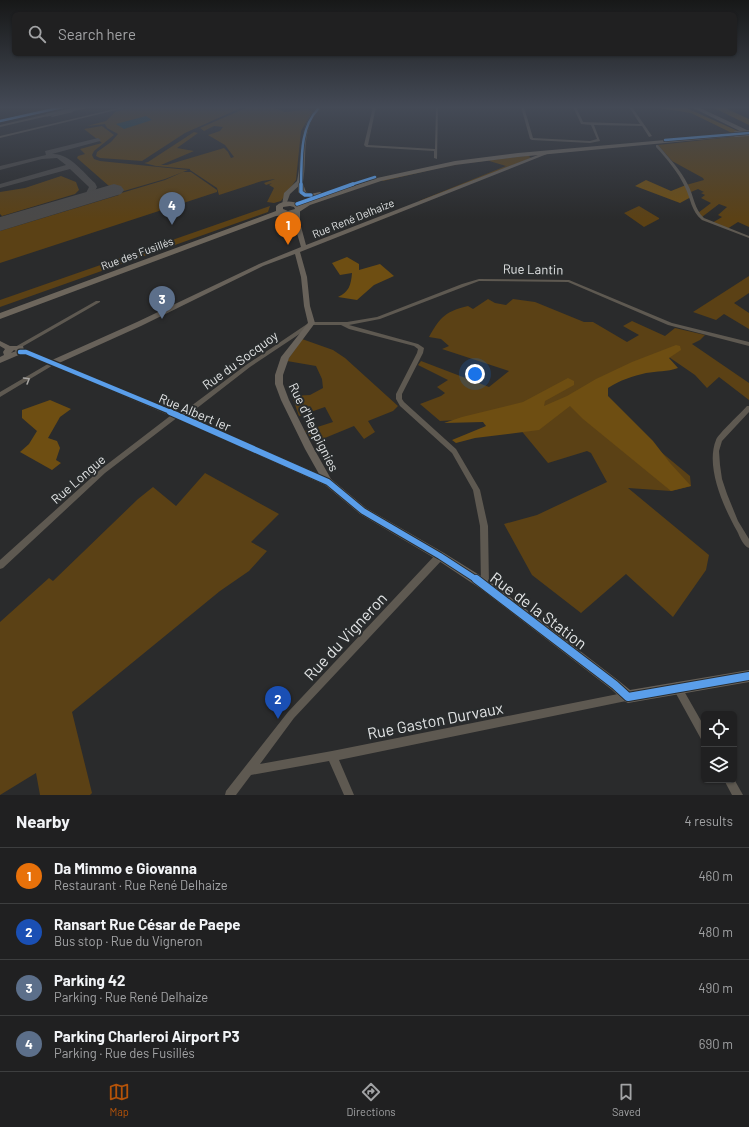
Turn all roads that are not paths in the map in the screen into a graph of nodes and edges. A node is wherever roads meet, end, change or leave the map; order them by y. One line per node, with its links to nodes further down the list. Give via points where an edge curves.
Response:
1 (304, 144): 13 (main road)
2 (366, 144): 8 (street)
3 (436, 144): 8 (street)
4 (631, 144): 11 (highway)
5 (634, 144): 9 (highway)
6 (649, 144): 7 (highway)
7 (657, 146): 18 (street, via 674,164 698,215)
8 (436, 150): 10 (street)
9 (547, 153): 16 (highway, via 487,158 405,172 354,186); 19 (street, Rue René Delhaize)
10 (436, 158): 11 (highway); 12 (highway)
11 (453, 161): 12 (highway)
12 (424, 166): 14 (highway)
13 (300, 182): 14 (highway, via 301,192 305,195); 15 (main road)
14 (337, 189): 16 (highway)
15 (286, 195): 16 (main road); 17 (main road)
16 (296, 209): 17 (highway); 19 (street)
17 (283, 210): 22 (highway, Rue des Fusillés); 23 (highway, Rue des Fusillés)
18 (749, 237)
19 (304, 248): 20 (street, Rue René Delhaize)
20 (297, 251): 24 (street); 30 (street, Rue René Delhaize, via 59,358)
21 (98, 302): 28 (street, via 51,327)
22 (0, 312)
23 (0, 316)
24 (312, 323): 25 (street, Rue Lantin); 33 (street, Rue du Socquoy); 34 (street, Rue d'Heppignies, via 285,357 279,374 279,384 309,449)
25 (343, 324): 27 (street, Rue Lantin, via 389,315 475,281 560,280 584,286 676,326); 38 (street, via 421,348 399,399 454,451 476,490 484,526)
26 (0, 342): 28 (street, Rue Albert Ier)
27 (749, 344)
28 (14, 351): 29 (street); 30 (street, Rue Albert Ier, via 26,352)
29 (0, 360)
30 (53, 363): 31 (street, one-way to 30); 33 (street, Rue Albert Ier)
31 (0, 395)
32 (749, 408): 35 (street, via 719,440 716,457 729,511)
33 (179, 416): 34 (street, Rue Albert Ier); 37 (street, Rue Longue, via 98,476)
34 (328, 482): 36 (street, Rue de la Station, via 363,511)
35 (749, 545)
36 (440, 556): 38 (street, Rue de la Station); 44 (street, Rue du Vigneron, via 291,715)
37 (0, 565)
38 (485, 585): 41 (street, Rue de la Station)
39 (749, 676): 40 (street)
40 (677, 688): 41 (street); 42 (street)
41 (628, 697): 43 (street, Rue Gaston Durvaux)
42 (701, 731)
43 (332, 756): 44 (street, Rue Gaston Durvaux); 47 (street)
44 (248, 771): 46 (street, Rue du Vigneron)
45 (731, 783): 48 (street)
46 (230, 795)
47 (349, 795)
48 (738, 795)

